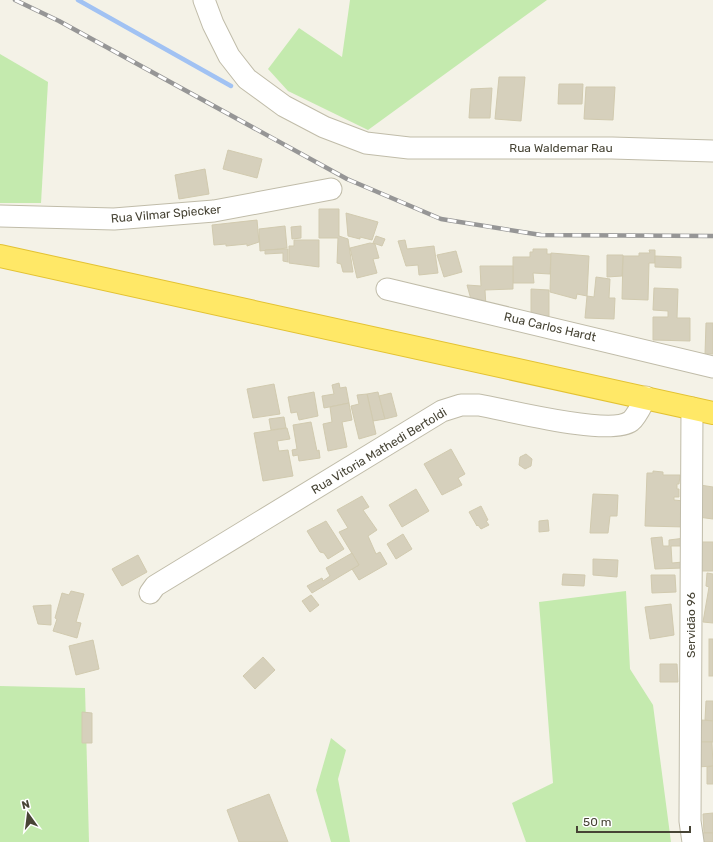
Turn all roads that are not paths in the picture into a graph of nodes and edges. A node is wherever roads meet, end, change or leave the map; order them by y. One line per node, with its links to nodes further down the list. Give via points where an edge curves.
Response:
1 (204, 0): 2 (street, Rua Waldemar Rau, via 213,24 234,62 247,79 284,106 324,127 366,143 408,148 612,148)
2 (713, 151)
3 (331, 189): 4 (street, Rua Vilmar Spiecker, via 214,211 122,219)
4 (0, 216)
5 (0, 256): 8 (highway)
6 (387, 289): 7 (street, Rua Carlos Hardt)
7 (713, 366)
8 (646, 397): 9 (highway); 11 (street, Rua Vitoria Mathedi Bertoldi, via 631,421 613,427 588,426 479,405 461,405 442,411 155,586)
9 (692, 408): 10 (highway); 12 (street, Servidão 96)
10 (713, 413)
11 (150, 594)
12 (692, 842)

